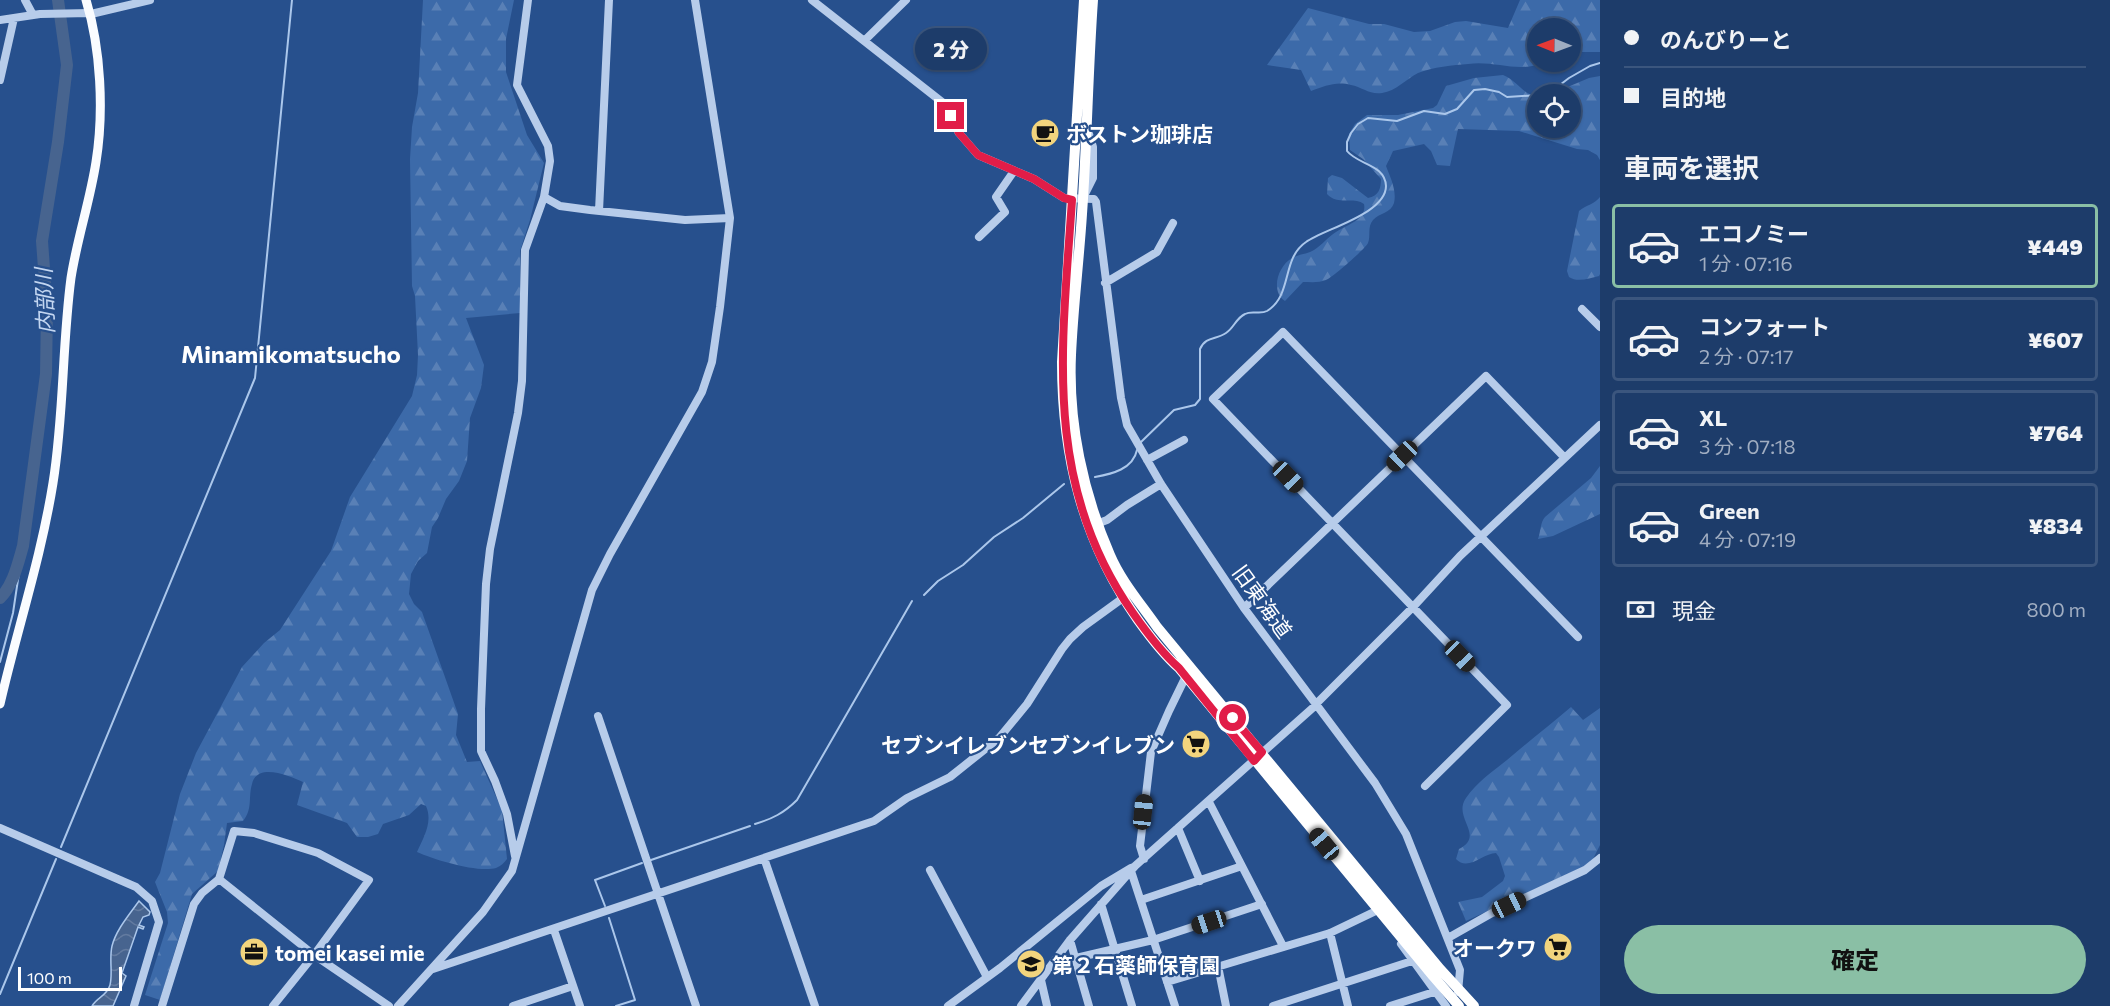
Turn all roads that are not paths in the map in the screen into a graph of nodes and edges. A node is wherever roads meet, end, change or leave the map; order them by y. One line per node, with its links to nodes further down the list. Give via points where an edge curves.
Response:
1 (25, 0): 12 (street)
2 (86, 0): 11 (main road)
3 (150, 0): 11 (street)
4 (528, 0): 19 (street, via 517,85 550,155)
5 (609, 0): 21 (street)
6 (695, 0): 22 (street)
7 (812, 0): 15 (street)
8 (906, 0): 15 (street)
9 (1084, 0): 20 (highway)
10 (1093, 0): 17 (highway)
11 (90, 13): 12 (street); 43 (main road, via 98,57 96,164 71,281 53,484)
12 (36, 14): 13 (street)
13 (14, 18): 14 (street); 16 (street)
14 (0, 20)
15 (864, 41): 18 (street, via 942,102 959,133 978,155)
16 (0, 80)
17 (1086, 127): 20 (highway); 20 (street, via 1093,147 1093,178)
18 (1014, 171): 20 (street, via 1064,198); 24 (street, via 996,197 1005,213)
19 (544, 197): 21 (street, via 560,206); 52 (street, via 525,246 522,390 490,549 484,621 481,751 505,807)
20 (1083, 200): 25 (street, 旧東海道, via 1097,211); 28 (highway, via 1063,340)
21 (598, 211): 22 (street, via 685,220)
22 (730, 218): 52 (street, via 710,373 592,590)
23 (1173, 223): 25 (street, via 1157,252)
24 (979, 237)
25 (1106, 283): 33 (street, 旧東海道, via 1125,419)
26 (1582, 309): 27 (street)
27 (1600, 327)
28 (1066, 389): 35 (highway, via 1086,485); 38 (highway, via 1067,447 1085,516 1099,554)
29 (1600, 425): 32 (street)
30 (1184, 440): 33 (street)
31 (1402, 456): 32 (street, via 1486,376); 36 (street); 36 (street, via 1283,332 1213,399); 37 (street)
32 (1564, 457): 37 (street)
33 (1147, 460): 34 (street, 旧東海道)
34 (1161, 484): 35 (street); 40 (street, 旧東海道)
35 (1099, 523): 42 (highway, via 1110,555 1131,592)
36 (1332, 524): 39 (street); 40 (street)
37 (1480, 537): 39 (street); 41 (street)
38 (1123, 598): 42 (highway, via 1159,648); 53 (street, via 1070,639 1009,727 950,777 907,798 874,821)
39 (1413, 607): 44 (street); 48 (street, via 1508,705)
40 (1244, 609): 44 (street, 旧東海道)
41 (1578, 637)
42 (1188, 672): 46 (highway); 47 (highway); 55 (street, via 1151,752 1140,846)
43 (0, 704)
44 (1316, 704): 46 (street); 69 (street, 旧東海道, via 1375,783 1406,834)
45 (598, 716): 61 (street)
46 (1262, 752): 47 (street); 86 (highway)
47 (1254, 761): 49 (street); 65 (highway)
48 (1425, 786)
49 (1209, 802): 51 (street); 56 (street)
50 (0, 828): 87 (street, via 136,886 148,895 159,922)
51 (1179, 828): 55 (street); 60 (street)
52 (516, 858): 78 (street, via 498,893)
53 (764, 858): 61 (street); 95 (street)
54 (1600, 858): 69 (street, via 1585,870)
55 (1144, 859): 57 (street)
56 (1242, 866): 60 (street); 64 (street)
57 (1133, 869): 62 (street); 63 (street); 79 (street, via 1101,886)
58 (930, 870): 79 (street)
59 (219, 879): 74 (street); 74 (street, via 234,831 254,833 318,853 369,880); 88 (street, via 194,904)
60 (1200, 881): 62 (street)
61 (658, 895): 67 (street); 94 (street)
62 (1141, 900): 71 (street)
63 (1101, 904): 70 (street); 73 (street)
64 (1262, 904): 71 (street); 72 (street)
65 (1378, 910): 66 (highway); 68 (street)
66 (1389, 923): 76 (street); 86 (highway)
67 (554, 930): 78 (street); 83 (street)
68 (1330, 933): 72 (street); 82 (street)
69 (1448, 938): 86 (street, 旧東海道, via 1460,970)
70 (1070, 940): 75 (street); 80 (street)
71 (1153, 940): 73 (street); 81 (street)
72 (1283, 946): 77 (street)
73 (1115, 949): 75 (street); 100 (street)
74 (314, 955): 89 (street); 90 (street)
75 (1076, 958): 99 (street)
76 (1412, 961): 82 (street); 84 (street)
77 (1218, 966): 81 (street); 102 (street)
78 (432, 970): 91 (street)
79 (987, 977): 96 (street)
80 (1041, 980): 97 (street); 98 (street)
81 (1167, 981): 101 (street)
82 (1343, 984): 85 (street); 105 (street)
83 (573, 986): 92 (street); 93 (street)
84 (1434, 992): 86 (street); 106 (street)
85 (1306, 996): 103 (street); 104 (street)
86 (1455, 1002): 107 (highway)
87 (134, 1006)
88 (162, 1006)
89 (273, 1006)
90 (389, 1006)
91 (398, 1006)
92 (513, 1006)
93 (580, 1006)
94 (696, 1006)
95 (815, 1006)
96 (948, 1006)
97 (1021, 1006)
98 (1047, 1006)
99 (1089, 1006)
100 (1132, 1006)
101 (1175, 1006)
102 (1226, 1006)
103 (1274, 1006)
104 (1308, 1006)
105 (1348, 1006)
106 (1390, 1006)
107 (1474, 1006)

